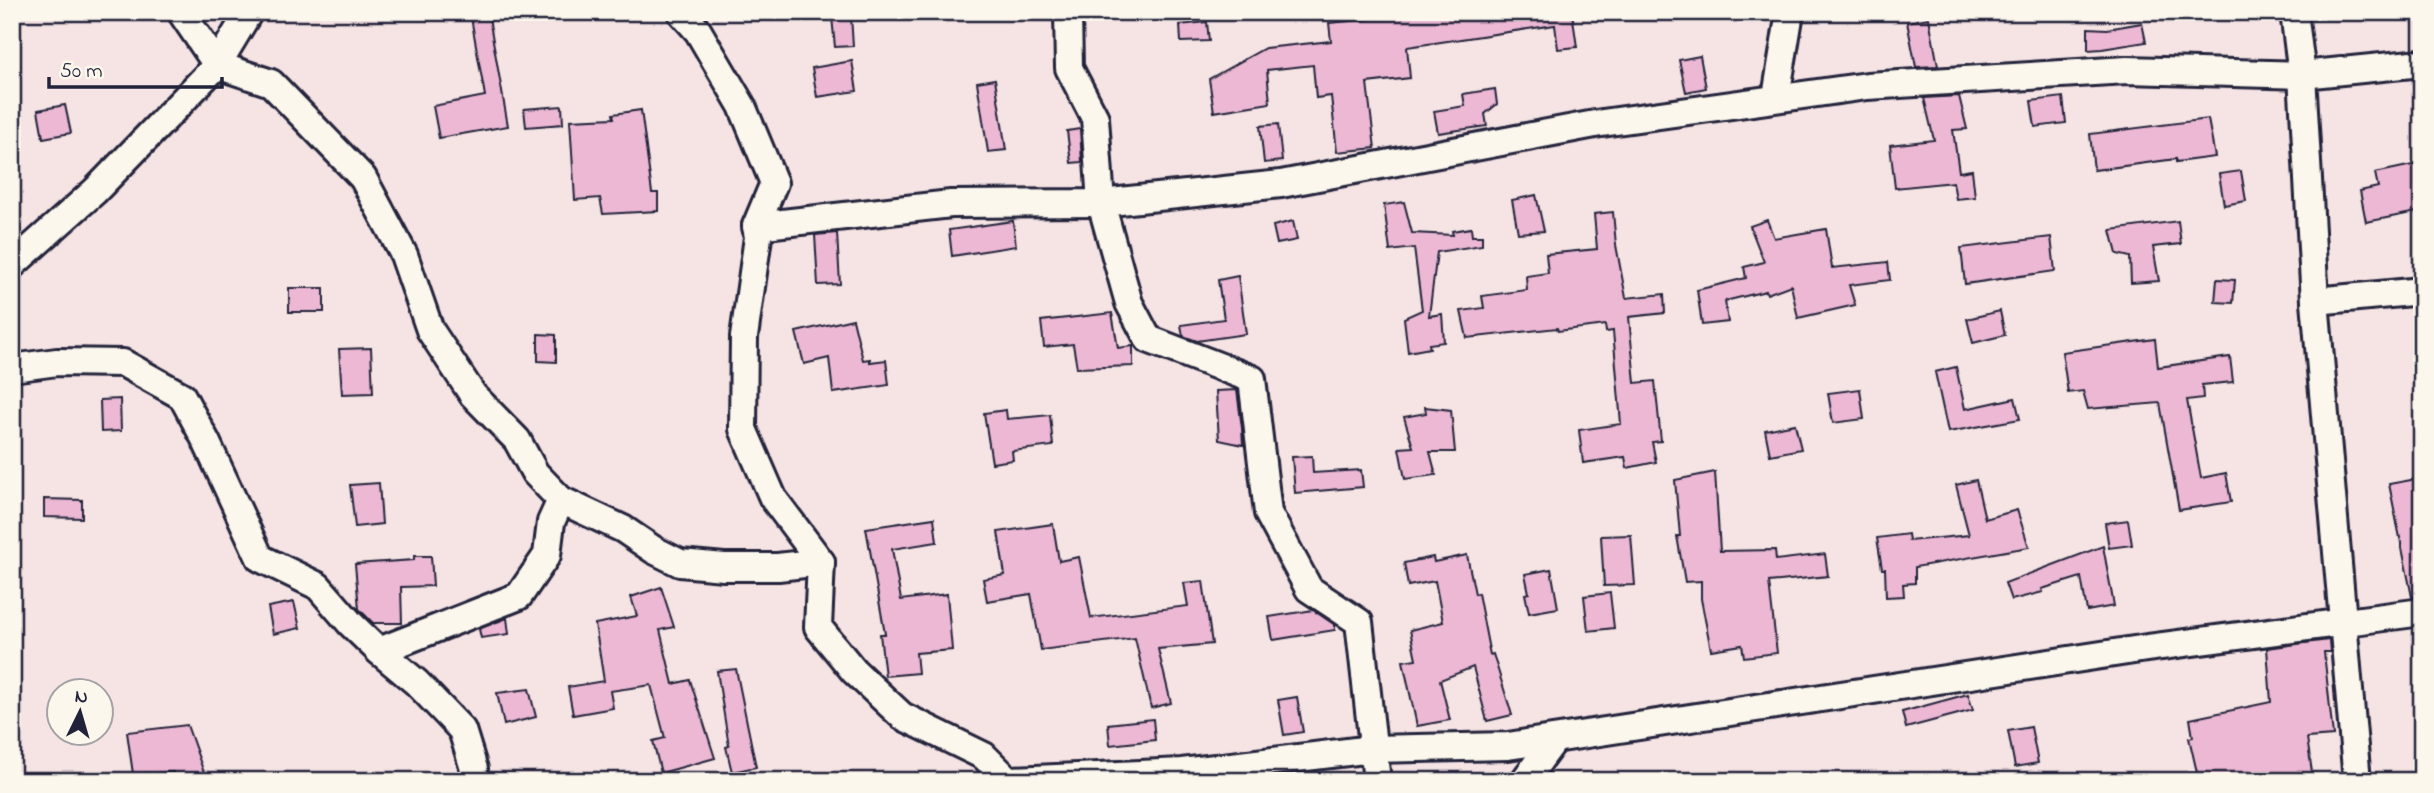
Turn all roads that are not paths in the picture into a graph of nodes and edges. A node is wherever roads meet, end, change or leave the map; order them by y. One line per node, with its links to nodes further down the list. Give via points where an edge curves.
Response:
1 (181, 12): 8 (street)
2 (249, 12): 8 (street)
3 (681, 12): 12 (street, via 698,31 742,106 774,183)
4 (1068, 12): 11 (street, via 1069,68 1095,118)
5 (1790, 12): 10 (street)
6 (2294, 12): 9 (street)
7 (2422, 63): 9 (street)
8 (217, 65): 13 (street, via 95,191); 17 (street, via 271,83 363,178 404,255 430,330 473,395 517,440 535,473)
9 (2302, 75): 10 (street, via 2127,70 1867,86); 15 (street)
10 (1776, 97): 11 (street, via 1595,124 1334,176)
11 (1101, 203): 12 (street, via 951,204); 23 (street, via 1129,303 1148,339 1252,379 1268,513 1309,589 1359,622)
12 (755, 226): 18 (street, via 758,237 744,337 743,429 773,498)
13 (12, 265)
14 (2422, 291): 15 (street)
15 (2315, 301): 20 (street)
16 (12, 368): 21 (street, via 57,362 123,363 182,396 260,558 318,586)
17 (561, 500): 18 (street, via 623,528 680,563 778,567); 21 (street, via 551,522 547,555 519,596)
18 (821, 562): 25 (street, via 818,627 854,671 902,716 984,755)
19 (2422, 612): 20 (street)
20 (2345, 622): 22 (street); 28 (street)
21 (379, 651): 24 (street, via 462,730)
22 (1555, 739): 23 (street, via 1508,746); 27 (street)
23 (1372, 749): 25 (street, via 1182,772); 26 (street)
24 (475, 777)
25 (998, 780)
26 (1377, 781)
27 (1524, 781)
28 (2357, 781)

